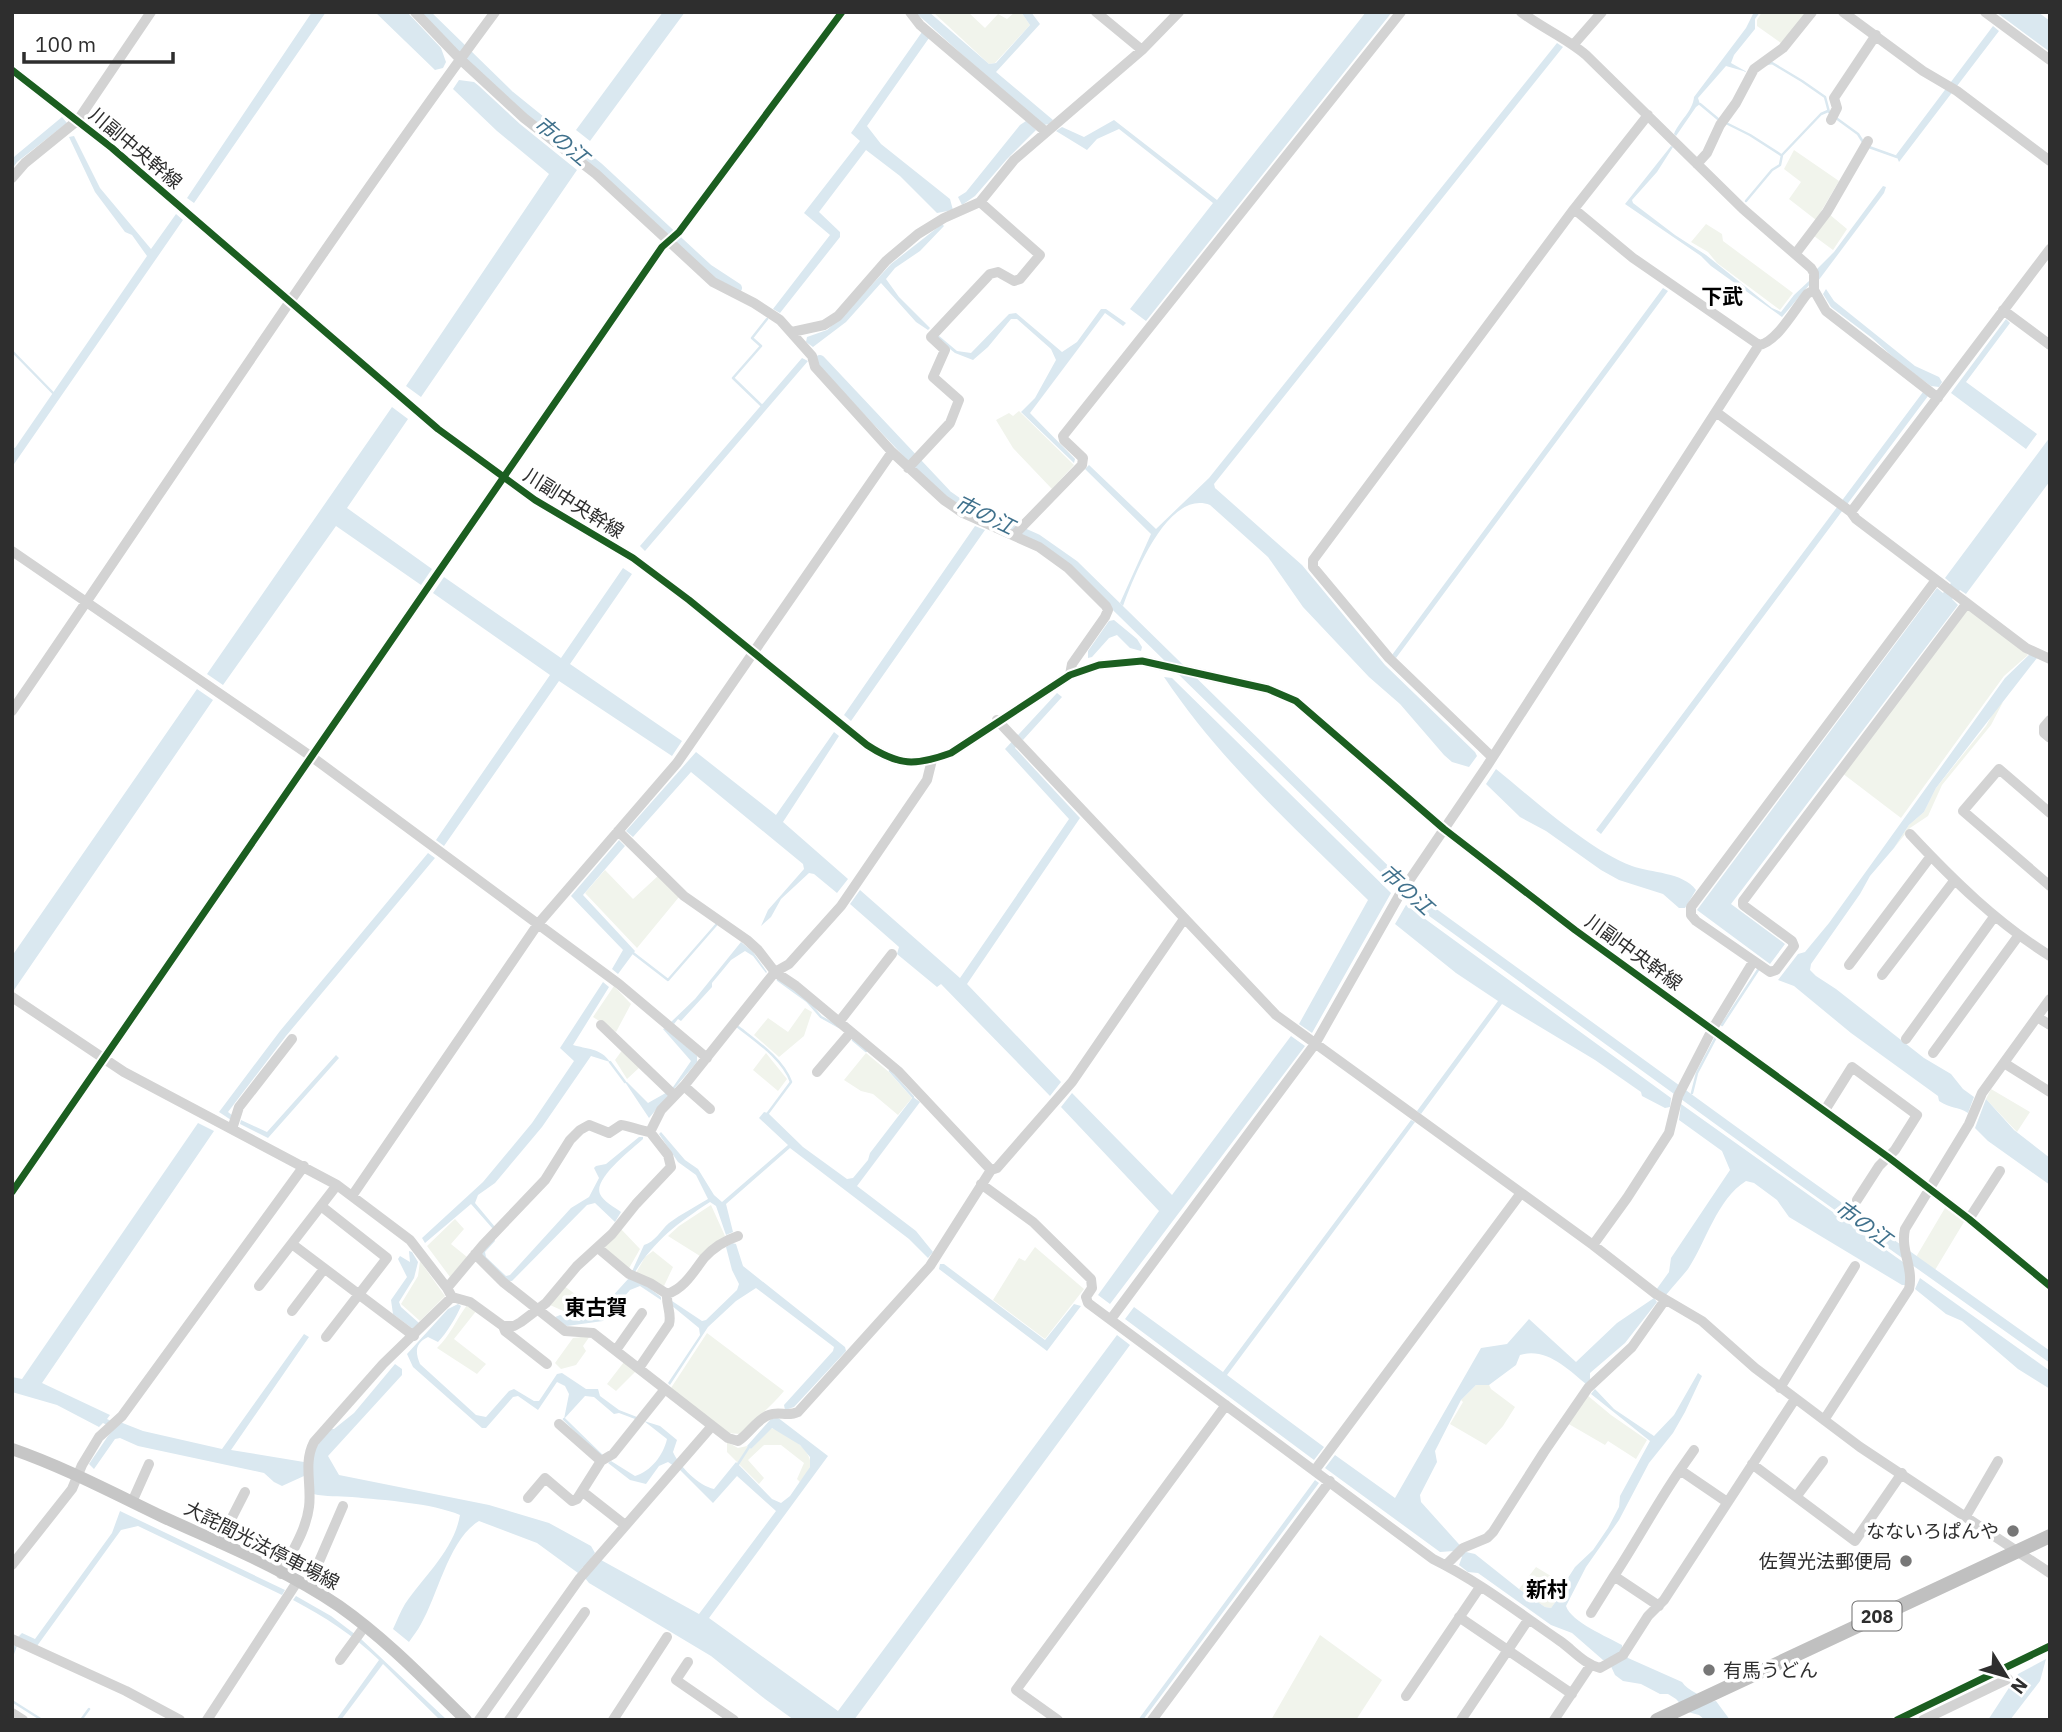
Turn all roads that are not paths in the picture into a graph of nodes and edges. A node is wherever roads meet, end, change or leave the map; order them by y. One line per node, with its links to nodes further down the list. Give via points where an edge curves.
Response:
1 (150, 12): 21 (street)
2 (415, 12): 17 (street)
3 (495, 12): 17 (street)
4 (842, 12): 30 (street)
5 (910, 12): 23 (street)
6 (1179, 12): 16 (street)
7 (1401, 12): 45 (street, via 1063,436 1083,458 1082,465)
8 (1521, 12): 15 (street)
9 (1602, 12): 15 (street)
10 (1812, 12): 26 (street, via 1783,48 1754,69)
11 (1843, 12): 14 (street)
12 (1985, 12): 18 (street)
13 (1101, 14): 16 (street)
14 (1876, 35): 22 (street, via 1834,98 1837,108); 25 (street)
15 (1574, 44): 20 (street)
16 (1142, 50): 23 (street)
17 (460, 59): 30 (street); 34 (street)
18 (2050, 60)
19 (12, 70): 21 (street, 川副中央幹線)
20 (1648, 115): 26 (street); 29 (street)
21 (78, 120): 27 (street); 34 (street, 川副中央幹線)
22 (1831, 120)
23 (1046, 132): 28 (street, via 1014,160)
24 (1868, 141): 32 (street)
25 (2050, 161)
26 (1697, 164): 32 (street)
27 (12, 178)
28 (980, 202): 36 (street, via 918,234 838,316 824,325); 42 (street, via 1040,255 1020,279 990,274 930,337 944,350 933,377 959,400 950,423)
29 (1574, 209): 37 (street, via 1633,258); 58 (street, via 1313,560 1313,567 1389,659)
30 (670, 242): 36 (street, via 713,282 754,303); 43 (street, via 662,247)
31 (2050, 249): 35 (street)
32 (1796, 253): 33 (street, via 1814,273)
33 (1814, 290): 37 (street, via 1777,336); 39 (street, via 1826,311)
34 (291, 303): 43 (street, 川副中央幹線, via 438,429); 48 (street)
35 (2003, 310): 38 (street); 39 (street)
36 (792, 332): 41 (street, via 812,356 815,367)
37 (1759, 345): 40 (street)
38 (2050, 345)
39 (1938, 398): 44 (street)
40 (1716, 412): 44 (street); 58 (street)
41 (892, 452): 42 (street); 50 (street)
42 (908, 468): 45 (street, via 962,513)
43 (503, 477): 50 (street, 川副中央幹線, via 633,558); 57 (street)
44 (1849, 511): 47 (street)
45 (1017, 531): 52 (street, via 1068,568 1107,606)
46 (12, 551): 48 (street)
47 (1941, 583): 49 (street); 73 (street, via 1691,907 1696,921)
48 (87, 602): 53 (street); 57 (street)
49 (1967, 603): 51 (street, via 2026,648); 73 (street, via 1742,901 1794,946 1776,970 1770,972)
50 (754, 651): 59 (street, 川副中央幹線, via 888,759 909,763); 62 (street, via 677,763)
51 (2050, 659)
52 (1070, 675): 54 (street, 川副中央幹線); 61 (street, 川副中央幹線, via 1099,665 1142,661 1268,690 1296,701)
53 (12, 711)
54 (997, 720): 59 (street, 川副中央幹線, via 951,753); 68 (street)
55 (2050, 720): 56 (street, via 2044,727)
56 (2050, 738)
57 (312, 757): 69 (street); 90 (street)
58 (1492, 757): 61 (street)
59 (932, 760): 75 (street, via 927,780 841,906 789,964)
60 (2050, 813): 66 (street, via 1999,769 1963,811)
61 (1444, 829): 83 (street, 川副中央幹線); 87 (street, via 1403,890)
62 (618, 831): 69 (street); 75 (street, via 684,896 758,950)
63 (1910, 834): 64 (street)
64 (1931, 856): 65 (street); 74 (street)
65 (1954, 881): 67 (street); 76 (street)
66 (2050, 886)
67 (1994, 917): 70 (street); 86 (street)
68 (1184, 919): 87 (street, via 1276,1015); 102 (street, via 1072,1082)
69 (538, 924): 89 (street); 109 (street)
70 (2019, 935): 72 (street); 88 (street)
71 (892, 954): 80 (street)
72 (2050, 956)
73 (1753, 962): 83 (street)
74 (1849, 965)
75 (775, 972): 80 (street); 89 (street)
76 (1882, 975)
77 (12, 997): 90 (street)
78 (2050, 999): 79 (street)
79 (2037, 1017): 82 (street); 91 (street)
80 (839, 1022): 84 (street)
81 (601, 1025): 94 (street)
82 (2050, 1025)
83 (1713, 1028): 97 (street, 川副中央幹線); 115 (street, via 1678,1098 1669,1133)
84 (851, 1032): 92 (street); 102 (street, via 898,1071)
85 (292, 1039): 98 (street, via 239,1107)
86 (1906, 1039)
87 (1315, 1044): 108 (street); 129 (street)
88 (1933, 1052)
89 (707, 1058): 93 (street)
90 (103, 1059): 98 (street); 107 (street)
91 (2004, 1063): 95 (street); 106 (street)
92 (817, 1072)
93 (684, 1086): 94 (street); 96 (street)
94 (671, 1092): 99 (street)
95 (2050, 1092)
96 (710, 1109)
97 (1825, 1110): 100 (street, 川副中央幹線); 100 (street, via 1852,1067 1917,1115)
98 (232, 1129): 101 (street)
99 (650, 1132): 116 (street, via 668,1155 671,1167); 117 (street, via 621,1125 609,1133 589,1125 580,1130 532,1195)
100 (1888, 1157): 106 (street, 川副中央幹線); 110 (street)
101 (304, 1166): 105 (street); 153 (street, via 99,1437)
102 (991, 1170): 104 (street)
103 (2000, 1171): 112 (street)
104 (981, 1184): 129 (street, via 1033,1222 1091,1279 1086,1299); 142 (street, via 930,1266 798,1412 765,1415 738,1441)
105 (337, 1185): 109 (street); 111 (street)
106 (1930, 1189): 112 (street, 川副中央幹線); 140 (street, via 1905,1229 1903,1240 1912,1278 1909,1289)
107 (12, 1192)
108 (1521, 1193): 115 (street); 150 (street)
109 (352, 1196): 122 (street, via 410,1240)
110 (1857, 1200)
111 (321, 1206): 114 (street); 124 (street, via 387,1258)
112 (1969, 1219): 121 (street, 川副中央幹線)
113 (738, 1236): 123 (street, via 728,1239)
114 (292, 1244): 119 (street); 120 (street)
115 (1593, 1245): 125 (street)
116 (598, 1248): 123 (street, via 631,1276); 126 (street)
117 (475, 1254): 122 (street); 126 (street)
118 (1855, 1266): 136 (street)
119 (324, 1269): 124 (street); 127 (street)
120 (259, 1286)
121 (2050, 1286)
122 (449, 1292): 130 (street); 132 (street)
123 (667, 1294): 135 (street, via 669,1324)
124 (357, 1295): 131 (street); 132 (street)
125 (1661, 1297): 136 (street, via 1702,1321); 168 (street, via 1632,1347 1590,1386 1493,1532)
126 (537, 1310): 130 (street, via 513,1326); 133 (street, via 565,1331 593,1333)
127 (292, 1311)
128 (642, 1313): 133 (street)
129 (1111, 1319): 139 (street)
130 (503, 1326): 134 (street)
131 (326, 1336)
132 (414, 1336): 170 (street, via 314,1442 307,1467 306,1519)
133 (616, 1350): 135 (street)
134 (547, 1364)
135 (639, 1368): 137 (street)
136 (1780, 1388): 138 (street)
137 (665, 1389): 142 (street); 145 (street, via 612,1454)
138 (1795, 1399): 140 (street); 149 (street)
139 (1226, 1405): 150 (street); 198 (street, via 1016,1690)
140 (1824, 1420): 152 (street)
141 (559, 1424): 145 (street)
142 (712, 1426): 163 (street)
143 (12, 1449): 153 (main road, 大詫間光法停車場線)
144 (1694, 1450): 151 (street)
145 (601, 1461): 156 (street)
146 (1824, 1461): 157 (street)
147 (1998, 1461): 162 (street)
148 (149, 1464): 159 (street)
149 (1752, 1464): 157 (street); 160 (street)
150 (1315, 1470): 154 (street)
151 (1680, 1470): 160 (street); 171 (street)
152 (1902, 1473): 157 (street, via 1855,1541); 162 (street)
153 (76, 1476): 159 (main road, 大詫間光法停車場線); 167 (street, via 72,1489)
154 (1329, 1481): 168 (street); 199 (street)
155 (245, 1492): 165 (street)
156 (583, 1492): 158 (street, via 572,1501 545,1478); 163 (street)
157 (1796, 1497)
158 (528, 1498)
159 (132, 1502): 165 (main road, 大詫間光法停車場線)
160 (1727, 1502): 174 (street)
161 (343, 1506): 172 (street)
162 (1966, 1516): 166 (street)
163 (625, 1525): 194 (street, via 585,1572)
164 (2050, 1536): 166 (highway, 208)
165 (219, 1543): 170 (main road, 大詫間光法停車場線)
166 (2015, 1550): 169 (street); 202 (highway, 208)
167 (12, 1565)
168 (1446, 1565): 173 (street)
169 (2050, 1573)
170 (281, 1574): 172 (main road, 大詫間光法停車場線)
171 (1614, 1576): 174 (street); 176 (street)
172 (302, 1585): 179 (main road, 大詫間光法停車場線); 192 (street)
173 (1480, 1587): 177 (street); 178 (street)
174 (1659, 1606): 185 (street, via 1628,1650 1606,1667)
175 (585, 1612): 195 (street)
176 (1591, 1613)
177 (1460, 1617): 182 (street); 188 (street)
178 (1528, 1620): 182 (street); 185 (street)
179 (360, 1633): 183 (street); 193 (main road, 大詫間光法停車場線, via 391,1646)
180 (667, 1637): 196 (street)
181 (12, 1639): 191 (street)
182 (1508, 1650): 187 (street); 200 (street)
183 (340, 1660)
184 (688, 1662): 197 (street, via 676,1680)
185 (1590, 1666): 187 (street)
186 (2008, 1679): 203 (street)
187 (1572, 1694): 201 (street)
188 (1406, 1696)
189 (12, 1713): 190 (street)
190 (23, 1720)
191 (180, 1720)
192 (207, 1720)
193 (466, 1720)
194 (479, 1720)
195 (509, 1720)
196 (613, 1720)
197 (734, 1720)
198 (1058, 1720)
199 (1152, 1720)
200 (1461, 1720)
201 (1554, 1720)
202 (1657, 1720)
203 (1923, 1720)

